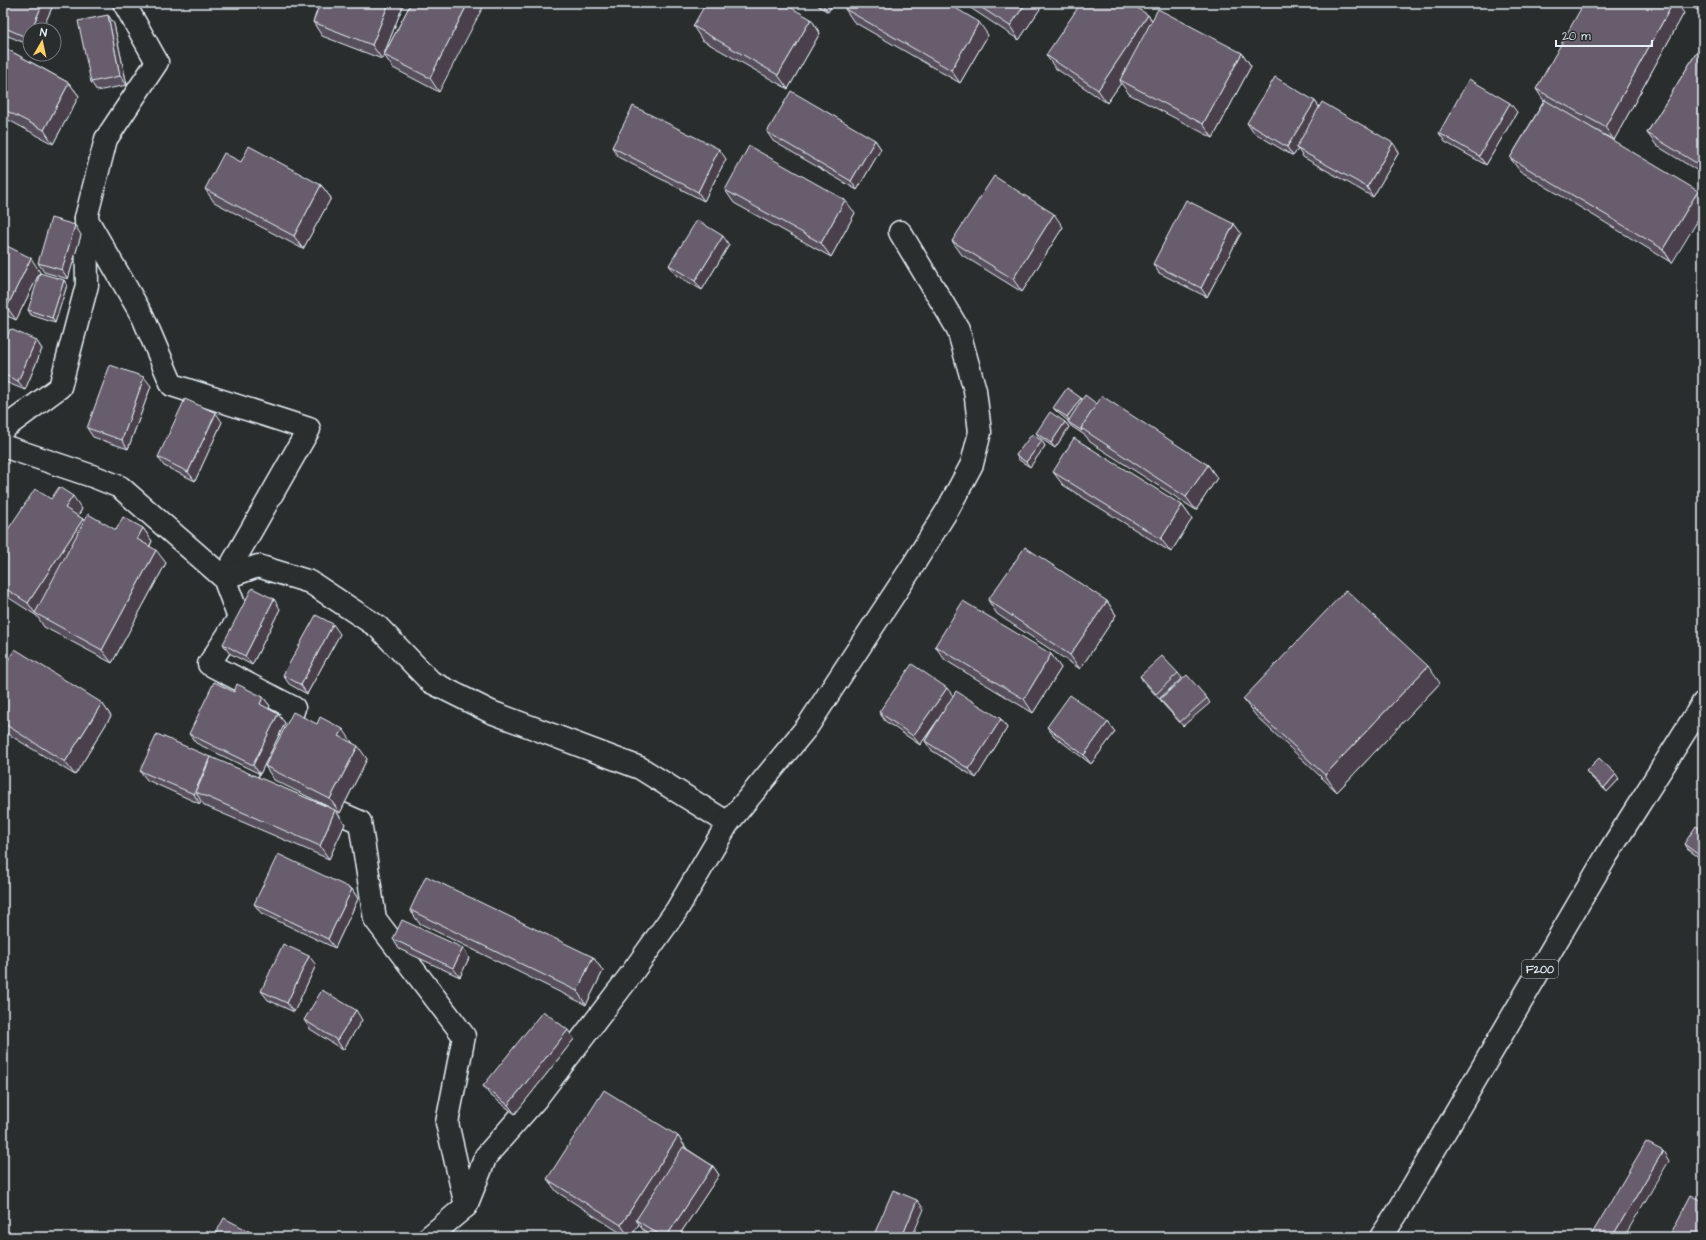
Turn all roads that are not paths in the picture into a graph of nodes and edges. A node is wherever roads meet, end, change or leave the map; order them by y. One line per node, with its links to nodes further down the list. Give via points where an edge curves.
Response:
1 (124, 3): 2 (street, via 158,62 106,139)
2 (86, 218): 4 (street, via 87,285 60,387); 6 (street, via 143,317 172,385 309,429)
3 (900, 232): 8 (street, via 958,329 975,390 980,432 972,464 948,509 910,570 807,727)
4 (3, 429)
5 (3, 446): 6 (street, via 120,487)
6 (224, 578): 8 (street, via 258,566 310,582 378,627 431,682 491,712 640,768); 9 (street, via 239,618 209,664 294,708 269,782 360,822 375,919 464,1036 447,1123)
7 (1703, 703): 11 (street, F200, via 1607,855)
8 (728, 823): 9 (street, via 676,911 629,978 536,1100 486,1156)
9 (466, 1206): 10 (street)
10 (429, 1237)
11 (1381, 1237)

